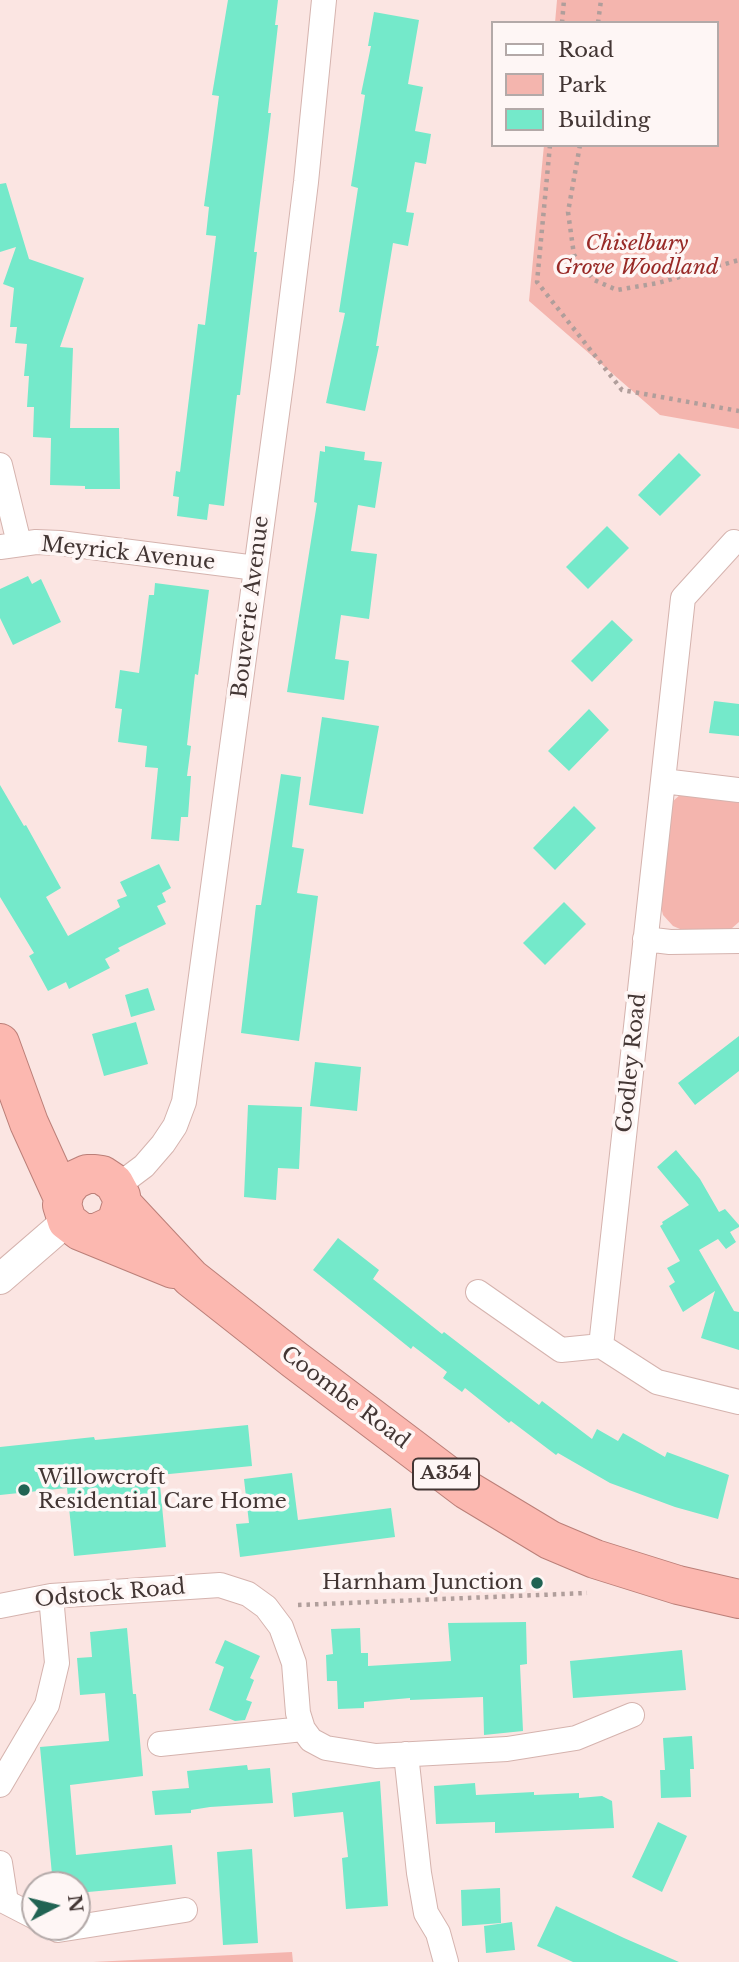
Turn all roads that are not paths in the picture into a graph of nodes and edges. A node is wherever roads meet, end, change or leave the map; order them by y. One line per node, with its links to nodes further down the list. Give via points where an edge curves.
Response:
1 (324, 0): 5 (street, Bouverie Avenue)
2 (0, 465): 4 (street)
3 (734, 542): 6 (street, Godley Road, via 682,598)
4 (9, 545): 5 (street, Meyrick Avenue, via 60,543)
5 (256, 568): 12 (street, Bouverie Avenue, via 184,1102 163,1144 144,1166)
6 (663, 781): 7 (street); 8 (street, Godley Road)
7 (739, 790)
8 (645, 939): 9 (street); 17 (street, Godley Road)
9 (739, 940)
10 (0, 1043): 11 (highway, Coombe Road / A354)
11 (19, 1092): 12 (highway, Coombe Road / A354); 13 (highway, Coombe Road / A354, via 39,1148)
12 (111, 1188): 13 (highway, via 87,1174 74,1180 65,1191); 13 (highway, via 117,1220 111,1226 96,1233); 14 (highway, Coombe Road / A354)
13 (73, 1217): 14 (highway, Coombe Road / A354); 15 (street)
14 (191, 1278): 20 (highway, Coombe Road / A354, via 467,1490 550,1540 678,1585)
15 (0, 1279)
16 (478, 1292): 17 (street, via 561,1350)
17 (601, 1346): 18 (street, via 657,1382)
18 (739, 1402)
19 (51, 1596): 21 (street, Odstock Road); 23 (street, Odstock Road, via 220,1586 248,1594 266,1607 281,1628 294,1663); 26 (street, via 57,1663 47,1705)
20 (739, 1599)
21 (0, 1606)
22 (632, 1716): 25 (street, via 576,1738 507,1749)
23 (303, 1729): 24 (street); 25 (street, via 326,1748 376,1756)
24 (160, 1744)
25 (406, 1754): 31 (street, via 426,1913 438,1933)
26 (0, 1785)
27 (0, 1863): 28 (street, via 6,1902)
28 (21, 1910)
29 (186, 1910): 30 (street)
30 (91, 1925)
31 (446, 1962)

